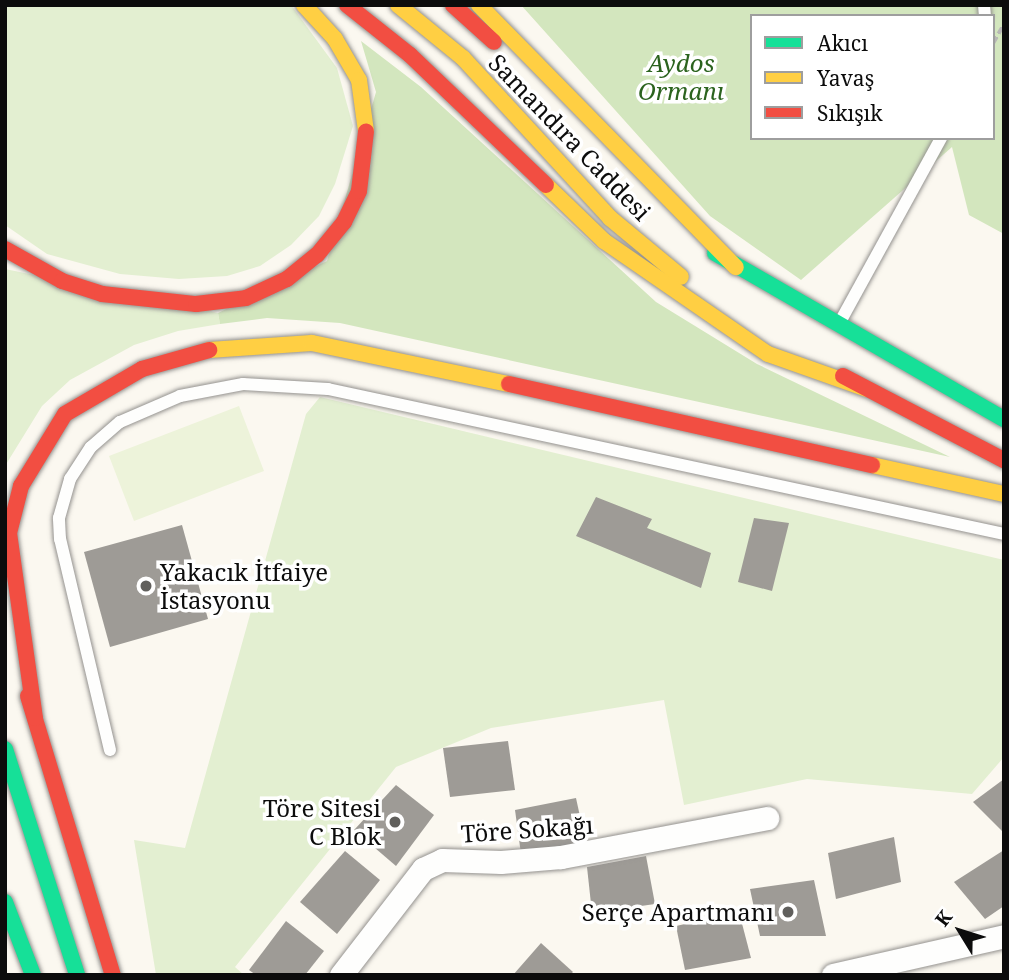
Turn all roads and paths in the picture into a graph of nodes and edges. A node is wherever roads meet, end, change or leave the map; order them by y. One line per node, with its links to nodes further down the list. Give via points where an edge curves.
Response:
1 (304, 5): 9 (main road, via 335,39 359,80 367,123 359,191 344,222 317,255 287,279 246,298 196,304 102,294 62,281)
2 (347, 5): 12 (main road, via 410,55 604,241 677,295 768,354)
3 (398, 5): 12 (main road, Samandıra Caddesi, via 463,58 610,218 679,276 759,331)
4 (453, 5): 10 (main road, Samandıra Caddesi, via 675,226)
5 (479, 5): 10 (main road)
6 (1004, 24): 7 (path)
7 (995, 40)
8 (940, 140): 11 (lane)
9 (5, 250)
10 (736, 267): 11 (main road, Samandıra Caddesi)
11 (838, 326): 13 (main road, Samandıra Caddesi)
12 (867, 389): 14 (main road, Samandıra Caddesi)
13 (1004, 419)
14 (1004, 460)
15 (1004, 494): 18 (main road, via 312,343 191,353 142,369 65,414 21,486 9,533)
16 (1004, 534): 20 (lane, via 328,389 271,383 201,391 120,422 105,433 80,462 63,498 60,540)
17 (5, 629): 18 (main road)
18 (35, 718): 26 (main road)
19 (5, 749): 25 (main road)
20 (110, 750)
21 (767, 818): 27 (street, Töre Sokağı, via 561,857 442,860 423,869)
22 (5, 902): 24 (main road)
23 (1004, 936): 28 (street)
24 (33, 975)
25 (77, 975)
26 (113, 975)
27 (341, 975)
28 (833, 975)

